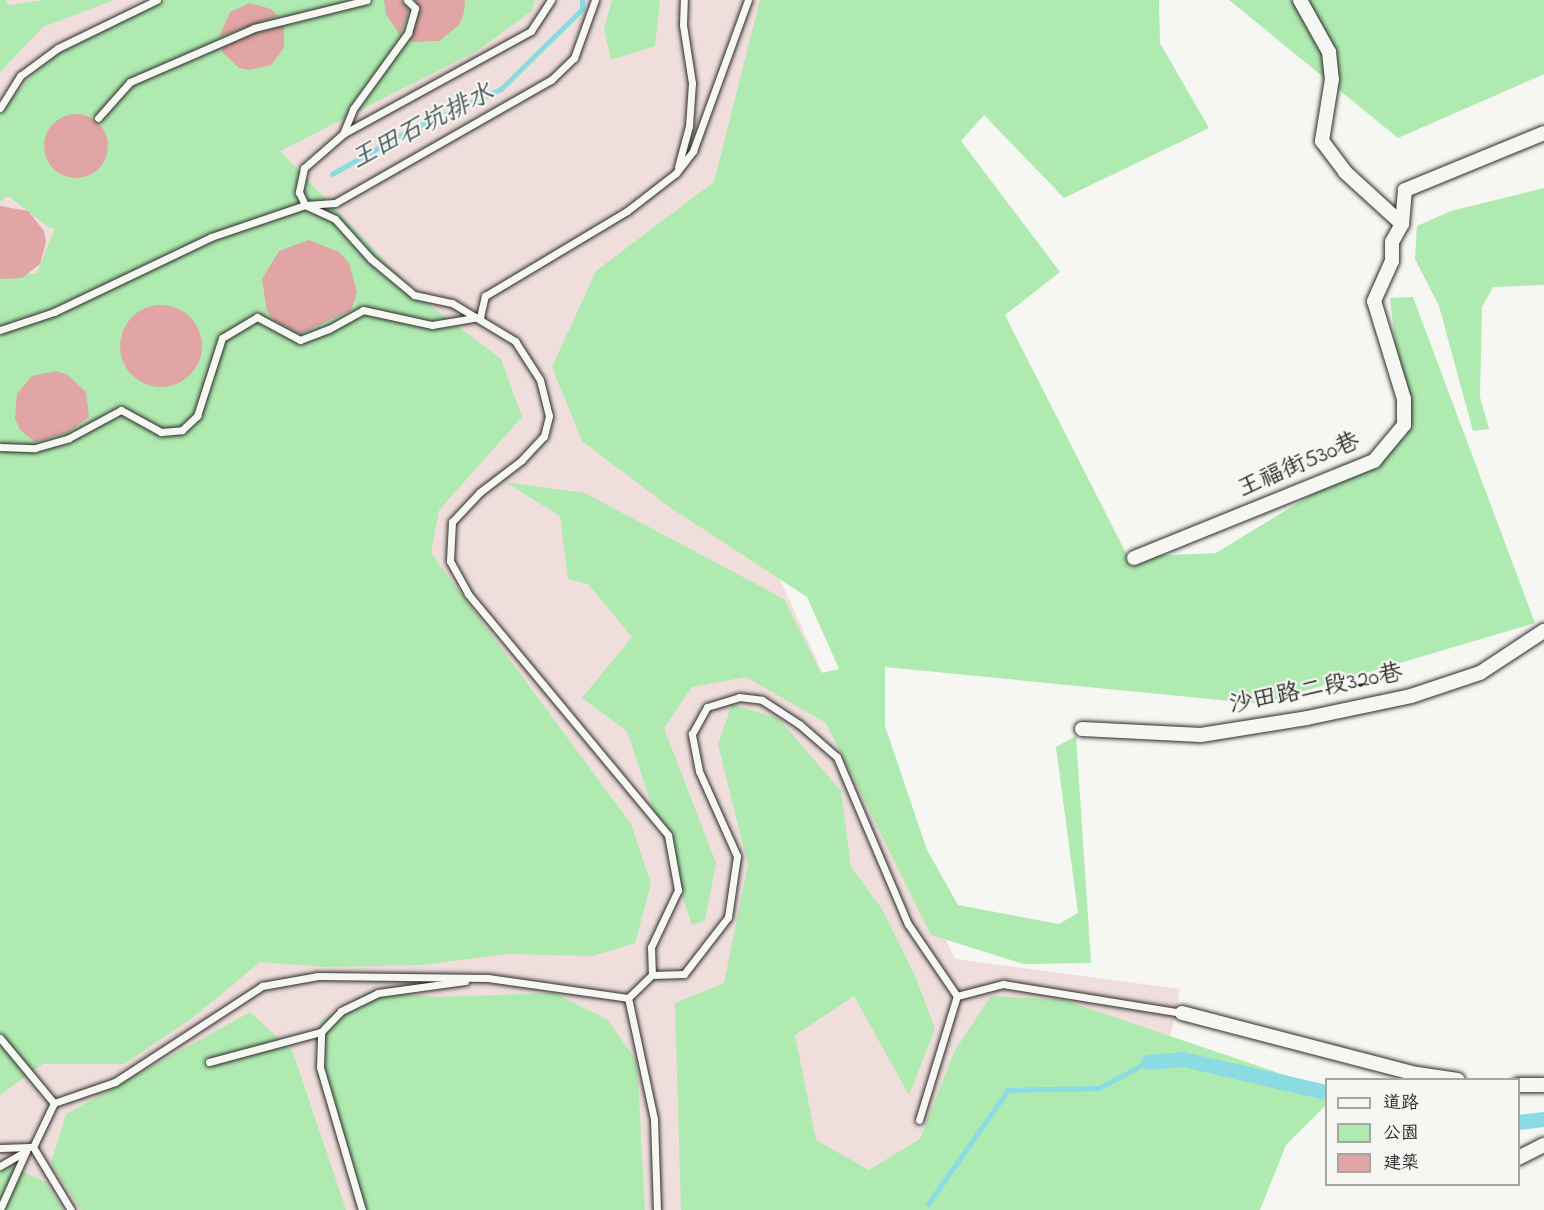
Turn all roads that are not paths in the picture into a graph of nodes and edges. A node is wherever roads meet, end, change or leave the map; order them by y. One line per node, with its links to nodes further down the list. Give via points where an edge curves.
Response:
1 (157, 0): 9 (lane, via 58,48 20,76)
2 (367, 0): 10 (lane, via 254,28 130,82)
3 (407, 0): 12 (lane, via 415,8 408,33 353,109)
4 (551, 0): 12 (lane, via 531,31)
5 (595, 0): 14 (lane, via 574,58 550,80 335,203)
6 (684, 0): 13 (lane, via 683,25 692,83 689,126)
7 (748, 0): 13 (lane, via 693,151)
8 (1300, 0): 15 (street, via 1329,52 1332,79 1322,141 1345,172)
9 (0, 108)
10 (98, 118)
11 (1544, 133): 15 (street, 王福街530巷, via 1405,190)
12 (343, 134): 14 (lane, via 304,168 299,192)
13 (676, 173): 16 (lane, via 627,211 485,296)
14 (305, 205): 16 (lane, via 335,219 371,259 414,296 452,303); 17 (lane, via 211,237 54,312)
15 (1402, 224): 19 (street, 王福街530巷, via 1374,302 1404,399 1404,425 1397,434 1374,461)
16 (480, 317): 18 (lane, via 432,326 363,310 300,340 257,317 222,338 197,416 182,430 161,432 121,410 69,438 35,448); 22 (lane, via 515,341 540,380 549,416 544,436 522,460 480,492 453,522 450,561 468,594 668,835 678,890 651,947)
17 (0, 330)
18 (0, 447)
19 (1134, 558)
20 (1544, 631): 21 (street, 沙田路二段320巷, via 1480,673 1411,696 1308,718 1202,735)
21 (1082, 729)
22 (652, 975): 24 (lane, via 684,974 728,917 736,856 699,771 692,734 707,707 739,698 762,700 799,724 837,757 908,924); 25 (lane)
23 (488, 978): 25 (lane); 27 (lane, via 378,993 341,1011); 33 (lane, via 318,976 262,986 115,1082)
24 (957, 996): 26 (lane, via 1003,984); 34 (lane)
25 (628, 998): 44 (lane, via 654,1119)
26 (1182, 1013): 30 (street)
27 (321, 1032): 29 (lane); 43 (lane, via 320,1067)
28 (0, 1038): 33 (lane)
29 (209, 1062)
30 (1416, 1077)
31 (1520, 1085): 32 (street)
32 (1544, 1085)
33 (54, 1103): 36 (lane)
34 (919, 1119)
35 (1544, 1145): 39 (street)
36 (33, 1147): 37 (lane); 38 (lane); 42 (lane)
37 (0, 1148)
38 (26, 1151): 40 (lane); 41 (lane)
39 (1520, 1157)
40 (0, 1166)
41 (1, 1207)
42 (71, 1210)
43 (362, 1210)
44 (657, 1210)

